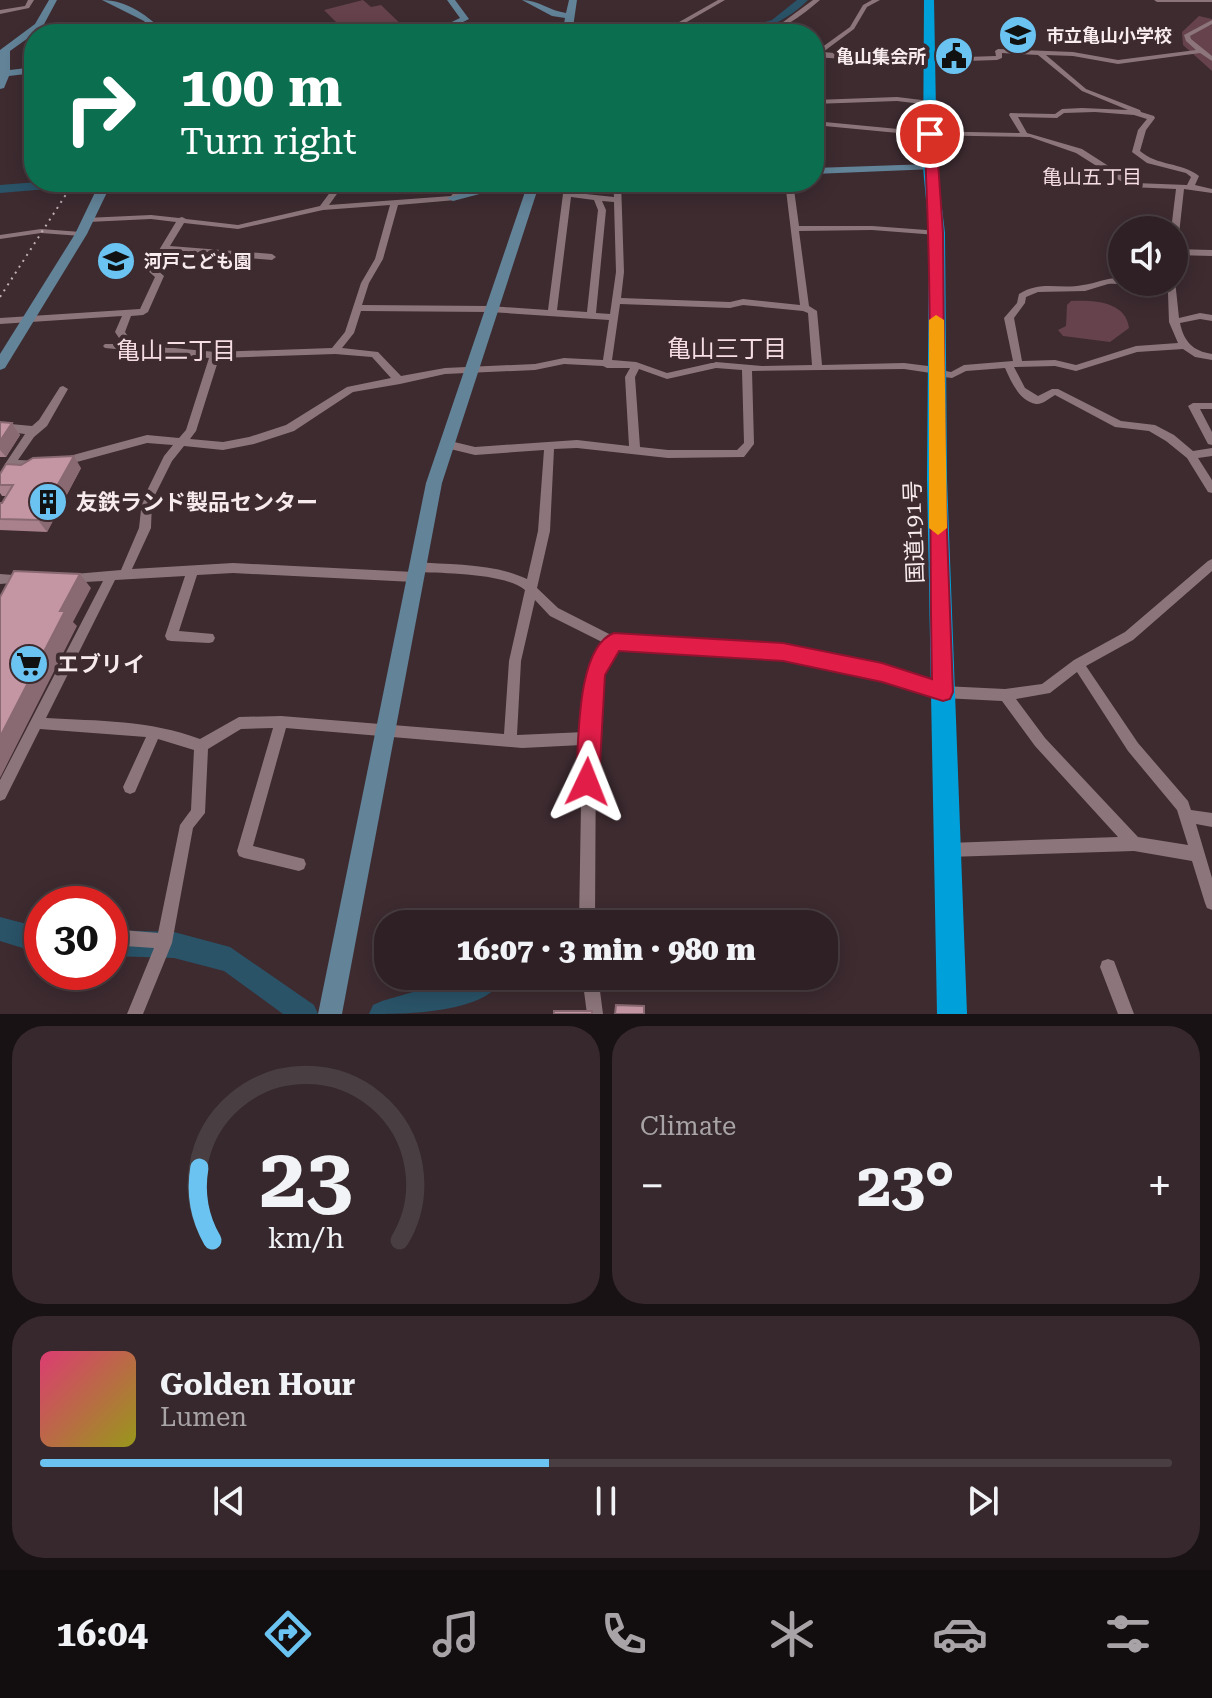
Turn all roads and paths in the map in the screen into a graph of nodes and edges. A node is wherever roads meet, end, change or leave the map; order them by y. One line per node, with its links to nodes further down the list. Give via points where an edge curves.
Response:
1 (31, 0): 13 (street, via 27,7)
2 (53, 0): 16 (street)
3 (106, 0): 17 (street)
4 (451, 0): 18 (street, via 465,19)
5 (526, 0): 14 (street)
6 (573, 0): 14 (street)
7 (722, 0): 20 (street)
8 (817, 0): 21 (street)
9 (877, 0): 23 (street)
10 (929, 0): 28 (highway, 国道191号)
11 (1157, 0): 12 (street)
12 (1212, 0)
13 (0, 12)
14 (570, 16): 19 (street)
15 (1212, 22): 24 (street, via 1187,35)
16 (40, 24)
17 (153, 24)
18 (454, 24)
19 (569, 24)
20 (679, 24)
21 (784, 24)
22 (24, 37): 30 (street, via 5,50)
23 (824, 49)
24 (1201, 51): 25 (street, via 1118,62); 27 (street)
25 (1040, 53): 28 (street, via 998,51 997,58); 34 (street, via 1084,90)
26 (824, 55): 28 (street)
27 (1212, 59)
28 (929, 61): 33 (highway, 国道191号)
29 (24, 71): 30 (street)
30 (5, 74): 31 (street)
31 (0, 86)
32 (824, 102): 33 (street)
33 (930, 103): 36 (highway, 国道191号)
34 (1138, 112)
35 (824, 124): 36 (street)
36 (930, 134): 37 (street); 38 (highway, 国道191号)
37 (1024, 134): 40 (street, via 1079,151 1133,185); 40 (street, via 1013,115 1057,116 1067,110 1141,113 1151,118 1136,152 1148,163 1191,172 1195,176)
38 (930, 167): 39 (street); 58 (highway, 国道191号)
39 (824, 171)
40 (1185, 186): 41 (street); 54 (street)
41 (1212, 191)
42 (99, 192): 56 (street)
43 (334, 192): 53 (street)
44 (458, 192): 50 (street)
45 (476, 192): 50 (street)
46 (531, 192): 70 (street)
47 (616, 192): 51 (street)
48 (790, 192): 57 (street)
49 (597, 197): 51 (street); 72 (street, via 567,194); 73 (street, via 602,210)
50 (453, 198): 52 (street)
51 (616, 200): 67 (street)
52 (395, 202): 53 (street); 68 (street)
53 (323, 208): 55 (street, via 238,227)
54 (1179, 216)
55 (182, 219): 56 (street); 61 (street)
56 (88, 220): 59 (street)
57 (794, 229): 58 (street); 69 (street)
58 (937, 233): 92 (highway, 国道191号)
59 (81, 234): 60 (street, via 41,231); 75 (street)
60 (0, 237)
61 (167, 248): 64 (street); 71 (street, via 151,270 160,276 143,312)
62 (1188, 252): 63 (street)
63 (1212, 253)
64 (272, 257)
65 (1108, 279): 88 (street, via 1081,288 1038,288 1022,296 1009,318)
66 (1173, 296): 78 (street)
67 (616, 301): 69 (street); 74 (street)
68 (359, 308): 70 (street); 82 (street)
69 (805, 308): 89 (street, via 812,311)
70 (490, 309): 72 (street); 91 (street)
71 (128, 313): 75 (street); 81 (street, via 120,332)
72 (552, 313): 73 (street)
73 (591, 315): 74 (street)
74 (613, 317): 86 (street)
75 (29, 318): 77 (street); 85 (street)
76 (1212, 318): 78 (street)
77 (0, 321)
78 (1174, 322): 80 (street)
79 (108, 346): 81 (street)
80 (1183, 346): 84 (street, via 1195,356); 88 (street, via 1136,349 1076,368)
81 (130, 347): 83 (street)
82 (335, 351): 83 (street); 93 (street, via 375,354)
83 (215, 355): 99 (street)
84 (1212, 357)
85 (0, 365)
86 (607, 365): 87 (street); 91 (street, via 564,361)
87 (636, 365): 90 (street, via 667,376 716,365); 102 (street, via 630,377)
88 (1014, 365): 92 (street, via 964,368 952,375); 104 (street, via 1021,390 1038,401 1055,391 1119,424 1151,428)
89 (817, 367): 90 (street); 92 (street, via 904,366)
90 (747, 369): 102 (street, via 749,444 740,454)
91 (470, 371): 93 (street); 100 (street)
92 (936, 372): 119 (highway, 国道191号)
93 (400, 381): 99 (street, via 350,389 290,428 250,441)
94 (63, 389): 97 (street)
95 (1212, 406): 98 (street, via 1193,406)
96 (0, 427): 97 (street, via 29,429)
97 (30, 434): 105 (street)
98 (1212, 441)
99 (183, 444): 105 (street, via 147,439 61,462); 110 (street, via 157,477 147,501 145,528)
100 (446, 444): 101 (street, via 475,451); 109 (street)
101 (549, 446): 102 (street); 115 (street, via 544,531)
102 (635, 451)
103 (1212, 452): 104 (street)
104 (1191, 455): 106 (street)
105 (5, 464)
106 (1212, 489)
107 (1212, 564): 118 (street, via 1129,636)
108 (192, 572): 109 (street); 110 (street); 116 (street, via 171,636)
109 (415, 572): 115 (street, via 476,571 514,578); 123 (street)
110 (125, 573): 111 (street)
111 (111, 576): 114 (street); 122 (street)
112 (0, 579): 113 (street)
113 (30, 579)
114 (58, 579)
115 (529, 587): 117 (street, via 554,612); 126 (street, via 515,661)
116 (209, 638)
117 (614, 642): 119 (street, via 783,652 882,672); 125 (street, via 595,674)
118 (1078, 664): 120 (street, via 1045,689); 130 (street)
119 (943, 692): 120 (street); 133 (highway, 国道191号)
120 (1005, 695): 132 (street, via 1040,742)
121 (281, 722): 123 (street); 127 (street, via 239,723); 135 (street, via 244,851)
122 (36, 723): 124 (street); 129 (street)
123 (385, 729): 126 (street); 143 (street)
124 (154, 733): 127 (street); 128 (street)
125 (589, 738): 126 (street); 137 (street)
126 (510, 740)
127 (201, 746): 139 (street, via 198,813 187,825)
128 (130, 787)
129 (0, 794)
130 (1187, 816): 131 (street); 134 (street)
131 (1212, 820)
132 (1134, 844): 133 (street); 134 (street)
133 (947, 850): 145 (highway, 国道191号)
134 (1196, 854): 136 (street)
135 (299, 864)
136 (1212, 903)
137 (587, 910)
138 (128, 938): 139 (street)
139 (164, 941): 142 (street)
140 (1108, 967): 146 (street)
141 (592, 990): 144 (street)
142 (135, 1014)
143 (330, 1014)
144 (595, 1014)
145 (952, 1014)
146 (1126, 1014)

